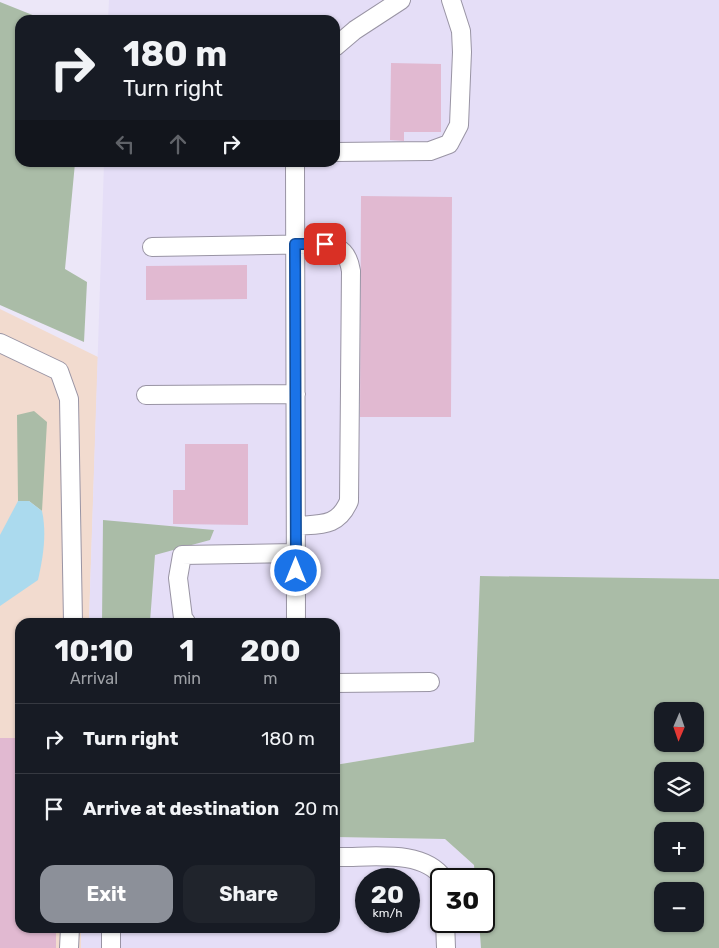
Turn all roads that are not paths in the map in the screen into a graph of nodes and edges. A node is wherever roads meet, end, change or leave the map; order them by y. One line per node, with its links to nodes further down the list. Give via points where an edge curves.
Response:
1 (401, 0): 3 (street)
2 (451, 0): 4 (street, via 461,31 462,52 459,125 449,144 430,151)
3 (340, 43)
4 (340, 152)
5 (295, 167): 6 (street)
6 (295, 244): 7 (street); 9 (street); 11 (street, via 325,244 340,248 349,257 351,271 349,501 344,512 334,521)
7 (152, 247)
8 (0, 343): 13 (street, via 59,371 69,399)
9 (296, 394): 10 (street); 11 (street)
10 (146, 395)
11 (296, 526): 12 (street)
12 (296, 553): 14 (street, via 182,554 178,578); 15 (street)
13 (73, 618)
14 (183, 618)
15 (296, 618)
16 (430, 682): 17 (street)
17 (340, 683)
18 (340, 857): 19 (street, via 410,858)
19 (436, 868)
20 (70, 933): 23 (street)
21 (111, 933): 24 (street)
22 (445, 933): 26 (street)
23 (69, 948)
24 (111, 948): 25 (street)
25 (117, 948)
26 (446, 948)

